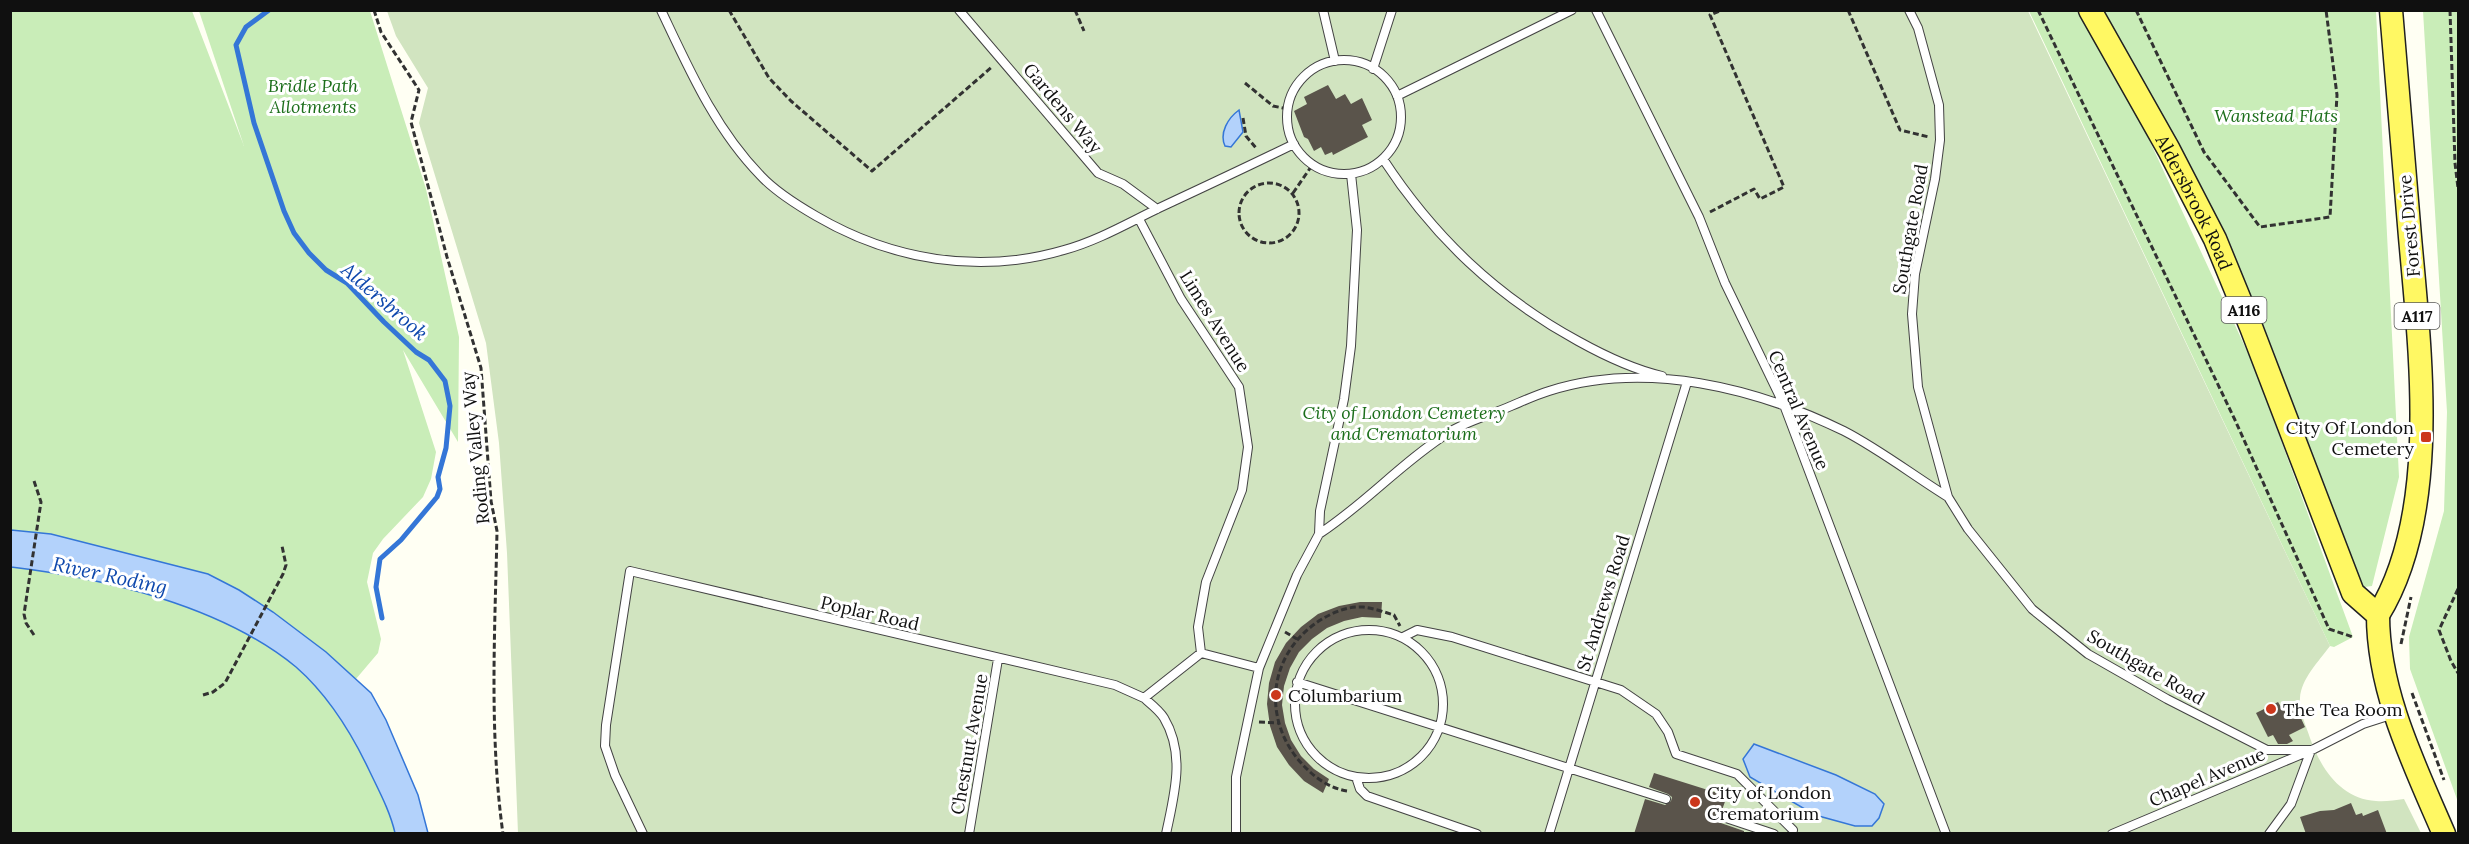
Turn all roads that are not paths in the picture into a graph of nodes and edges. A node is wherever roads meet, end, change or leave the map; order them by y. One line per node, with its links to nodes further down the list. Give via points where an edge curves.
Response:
1 (661, 10): 17 (lane, via 701,94 723,130 762,177 799,206 843,232 893,251 943,261 994,263 1064,250)
2 (959, 10): 16 (lane, Gardens Way, via 1098,173 1124,184)
3 (1323, 10): 10 (lane)
4 (1392, 10): 11 (lane)
5 (1572, 10): 12 (lane)
6 (1596, 10): 19 (lane, Central Avenue, via 1699,217 1725,283)
7 (1909, 10): 20 (lane, Southgate Road, via 1932,72 1939,105 1935,179 1915,274 1912,314 1918,387)
8 (2090, 10): 22 (main road, Aldersbrook Road / A116, via 2215,239 2353,593)
9 (2391, 10): 22 (main road, Forest Drive / A117, via 2423,384 2414,506 2404,553 2390,595)
10 (1335, 61): 11 (lane, via 1352,61); 13 (lane, via 1316,68 1293,92 1288,109)
11 (1373, 69): 12 (lane, via 1386,79)
12 (1397, 96): 14 (lane, via 1400,130)
13 (1294, 144): 15 (lane, via 1305,159 1320,169); 16 (lane)
14 (1383, 159): 15 (lane); 18 (lane, via 1424,217 1504,295 1606,356)
15 (1351, 174): 21 (lane, via 1357,230 1351,346)
16 (1157, 209): 17 (lane)
17 (1139, 219): 24 (lane, Limes Avenue, via 1181,299 1239,387 1248,447 1242,490 1206,582 1198,627)
18 (1687, 382): 19 (lane); 21 (lane, via 1642,378 1549,390 1450,431); 27 (lane, St Andrews Road)
19 (1784, 405): 20 (lane, via 1846,432); 45 (lane, Central Avenue)
20 (1948, 497): 32 (lane, Southgate Road, via 1968,529 2032,609 2088,654 2267,750)
21 (1319, 534): 26 (lane, via 1297,575)
22 (2378, 615): 30 (main road, via 2378,643)
23 (1403, 638): 27 (lane, via 1417,630 1452,637); 28 (lane, via 1383,630 1361,629 1340,635 1321,646 1306,662); 31 (lane, via 1433,666 1441,685)
24 (1201, 653): 26 (lane); 29 (lane)
25 (998, 659): 29 (lane, Poplar Road, via 1115,685); 37 (lane, Poplar Road, via 630,571 605,746); 38 (lane, Chestnut Avenue)
26 (1259, 668): 40 (lane, via 1236,777)
27 (1594, 680): 33 (lane, St Andrews Road); 44 (lane, via 1621,690 1656,714 1676,753 1737,774 1793,830)
28 (1297, 682): 31 (lane); 34 (lane, via 1296,724 1305,743 1318,759 1336,771)
29 (1144, 698): 39 (lane, via 1164,717 1175,744 1178,776)
30 (2395, 714): 32 (lane, Chapel Avenue, via 2363,724); 48 (main road)
31 (1440, 726): 33 (lane); 34 (lane, via 1431,745 1407,767 1378,778)
32 (2313, 749): 46 (lane, Chapel Avenue); 47 (lane, via 2291,804)
33 (1569, 768): 35 (lane); 42 (lane, St Andrews Road)
34 (1356, 777): 41 (lane, via 1367,796)
35 (1665, 799)
36 (1720, 816): 43 (lane)
37 (643, 834)
38 (969, 834)
39 (1166, 834)
40 (1236, 834)
41 (1477, 834)
42 (1549, 834)
43 (1774, 834)
44 (1792, 834)
45 (1946, 834)
46 (2112, 834)
47 (2269, 834)
48 (2444, 834)

